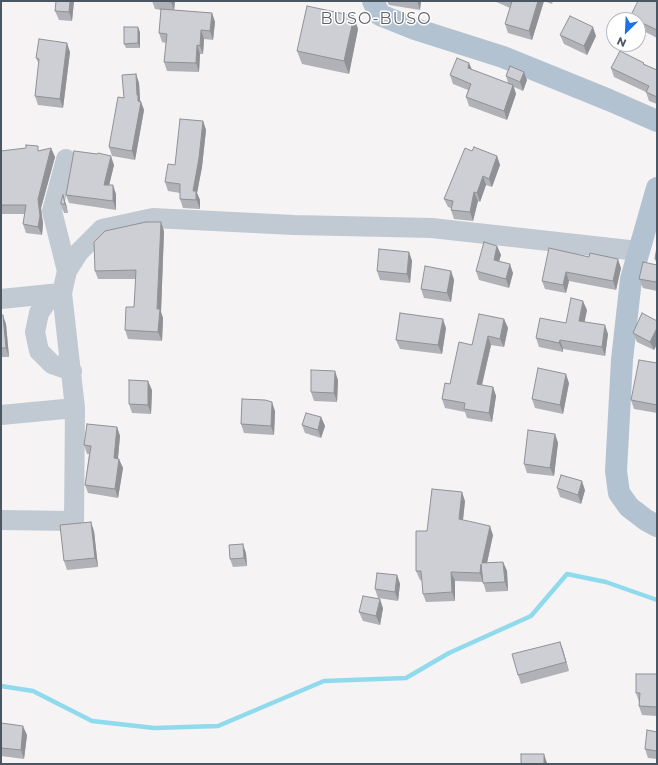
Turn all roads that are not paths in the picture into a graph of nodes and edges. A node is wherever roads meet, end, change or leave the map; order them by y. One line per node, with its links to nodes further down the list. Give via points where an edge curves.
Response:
1 (373, 1): 2 (main road, via 380,15 503,57)
2 (657, 121)
3 (66, 159): 6 (street, via 52,211)
4 (657, 188): 5 (main road)
5 (638, 252): 6 (street, via 432,228 153,218 102,229 79,252); 13 (main road, via 631,278 622,360 616,471 619,493 629,507)
6 (67, 271): 7 (street)
7 (57, 293): 8 (street); 9 (street); 9 (street, via 39,313 35,332 39,351 52,364)
8 (1, 299)
9 (72, 371): 10 (street)
10 (75, 408): 11 (street); 12 (street, via 74,521)
11 (1, 415)
12 (1, 520)
13 (657, 526)

